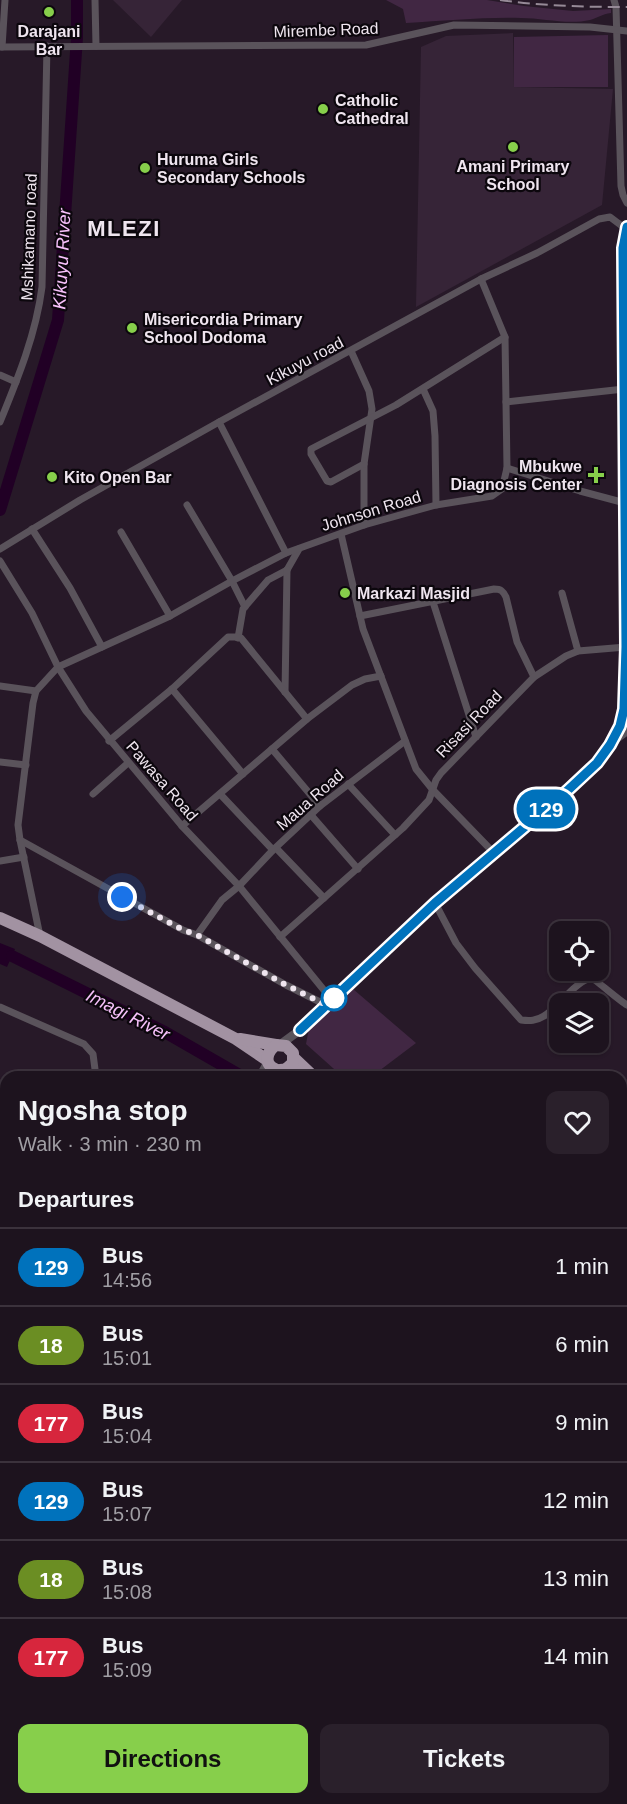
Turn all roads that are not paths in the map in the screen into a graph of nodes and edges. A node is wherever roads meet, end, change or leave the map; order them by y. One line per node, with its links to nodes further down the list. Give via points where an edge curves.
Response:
1 (5, 0): 8 (street)
2 (95, 0): 7 (street)
3 (614, 0): 4 (street)
4 (616, 29): 5 (street, Mirembe Road); 7 (street, Mirembe Road, via 454,25 366,45); 9 (street, via 621,186)
5 (627, 32)
6 (47, 46): 7 (street, Mirembe Road); 8 (street, Mirembe Road); 15 (street, Mshikamano road, via 42,287 39,313)
7 (96, 46)
8 (1, 47)
9 (627, 203)
10 (627, 228): 11 (street, Kikuyu road, via 610,217 599,219); 17 (street, via 623,248)
11 (481, 279): 12 (street, Johnson Road); 13 (street, Kikuyu road)
12 (506, 338): 16 (street); 18 (street, Johnson Road)
13 (351, 351): 19 (street, via 369,391); 21 (street, Kikuyu road)
14 (0, 375): 15 (street)
15 (16, 382): 20 (street, Mshikamano road)
16 (423, 389): 19 (street); 26 (street, via 434,419)
17 (624, 389): 18 (street); 24 (street)
18 (506, 402): 23 (street, Johnson Road)
19 (370, 419): 22 (street); 22 (street, via 311,449 327,481)
20 (0, 422)
21 (219, 422): 28 (street, Kikuyu road); 33 (street)
22 (364, 464): 27 (street)
23 (507, 468): 24 (street); 26 (street, Johnson Road, via 502,489 492,496)
24 (625, 502): 44 (street)
25 (187, 505): 36 (street)
26 (436, 505): 27 (street, Johnson Road)
27 (364, 525): 30 (street, Johnson Road)
28 (32, 529): 31 (street, Kikuyu road); 43 (street)
29 (121, 532): 40 (street)
30 (341, 534): 32 (street, Johnson Road); 41 (street)
31 (0, 549)
32 (299, 549): 33 (street, Johnson Road); 35 (street)
33 (286, 553): 36 (street, Johnson Road)
34 (0, 561): 46 (street, Pawasa Road, via 32,613)
35 (287, 570): 39 (street, via 268,580); 52 (street)
36 (232, 581): 39 (street); 40 (street, Johnson Road)
37 (562, 593): 45 (street)
38 (433, 602): 41 (street); 48 (street, via 494,589 503,591 517,642); 55 (street)
39 (245, 607): 42 (street)
40 (170, 616): 43 (street, Johnson Road)
41 (360, 616): 47 (street)
42 (238, 638): 50 (street, via 228,637); 52 (street)
43 (102, 647): 46 (street, Johnson Road)
44 (626, 647): 45 (street, Risasi Road); 58 (street, via 624,709)
45 (578, 651): 48 (street, Risasi Road)
46 (58, 667): 51 (street); 56 (street, Pawasa Road)
47 (381, 676): 53 (street, via 352,685); 57 (street)
48 (534, 676): 55 (street, Risasi Road)
49 (0, 686): 51 (street)
50 (172, 689): 56 (street); 63 (street)
51 (36, 691): 62 (street)
52 (285, 692): 53 (street)
53 (307, 719): 59 (street)
54 (627, 732): 58 (street)
55 (476, 737): 65 (street, Risasi Road, via 441,773)
56 (110, 741): 61 (street, Pawasa Road)
57 (405, 741): 64 (street, Maua Road); 65 (street, via 419,773)
58 (610, 745): 74 (street, via 597,763)
59 (272, 749): 63 (street); 68 (street)
60 (0, 762): 62 (street)
61 (128, 763): 66 (street); 70 (street, Pawasa Road)
62 (26, 765): 72 (street, via 18,825)
63 (243, 774): 67 (street)
64 (348, 784): 68 (street, Maua Road); 71 (street)
65 (433, 790): 71 (street, Risasi Road, via 423,808); 74 (street)
66 (93, 794)
67 (220, 794): 70 (street); 73 (street)
68 (320, 806): 69 (street, Maua Road)
69 (311, 814): 73 (street, Maua Road); 77 (street)
70 (182, 826): 78 (street, Pawasa Road)
71 (395, 836): 77 (street, Risasi Road)
72 (20, 840): 75 (street); 82 (street)
73 (274, 849): 78 (street, Maua Road); 79 (street)
74 (494, 853): 80 (street)
75 (24, 857): 76 (street); 83 (street)
76 (0, 861)
77 (358, 869): 79 (street, Risasi Road)
78 (239, 886): 82 (street, Maua Road, via 222,900); 84 (street, Pawasa Road)
79 (324, 898): 84 (street, Risasi Road)
80 (435, 903): 85 (street); 86 (street, via 456,943 521,1020 533,1021 548,1014 587,980 596,980)
81 (0, 918): 83 (highway)
82 (197, 935): 85 (street, via 286,985)
83 (40, 936): 89 (highway)
84 (280, 937): 85 (street, Pawasa Road)
85 (329, 1003): 88 (street)
86 (627, 1005)
87 (0, 1007): 93 (street, via 84,1044 93,1054)
88 (300, 1030): 90 (street); 91 (street)
89 (236, 1039): 90 (highway); 92 (highway)
90 (278, 1045): 91 (highway, via 290,1048); 92 (highway, via 269,1051)
91 (293, 1055): 92 (highway, via 290,1067); 94 (highway)
92 (272, 1068)
93 (95, 1071)
94 (308, 1071)

